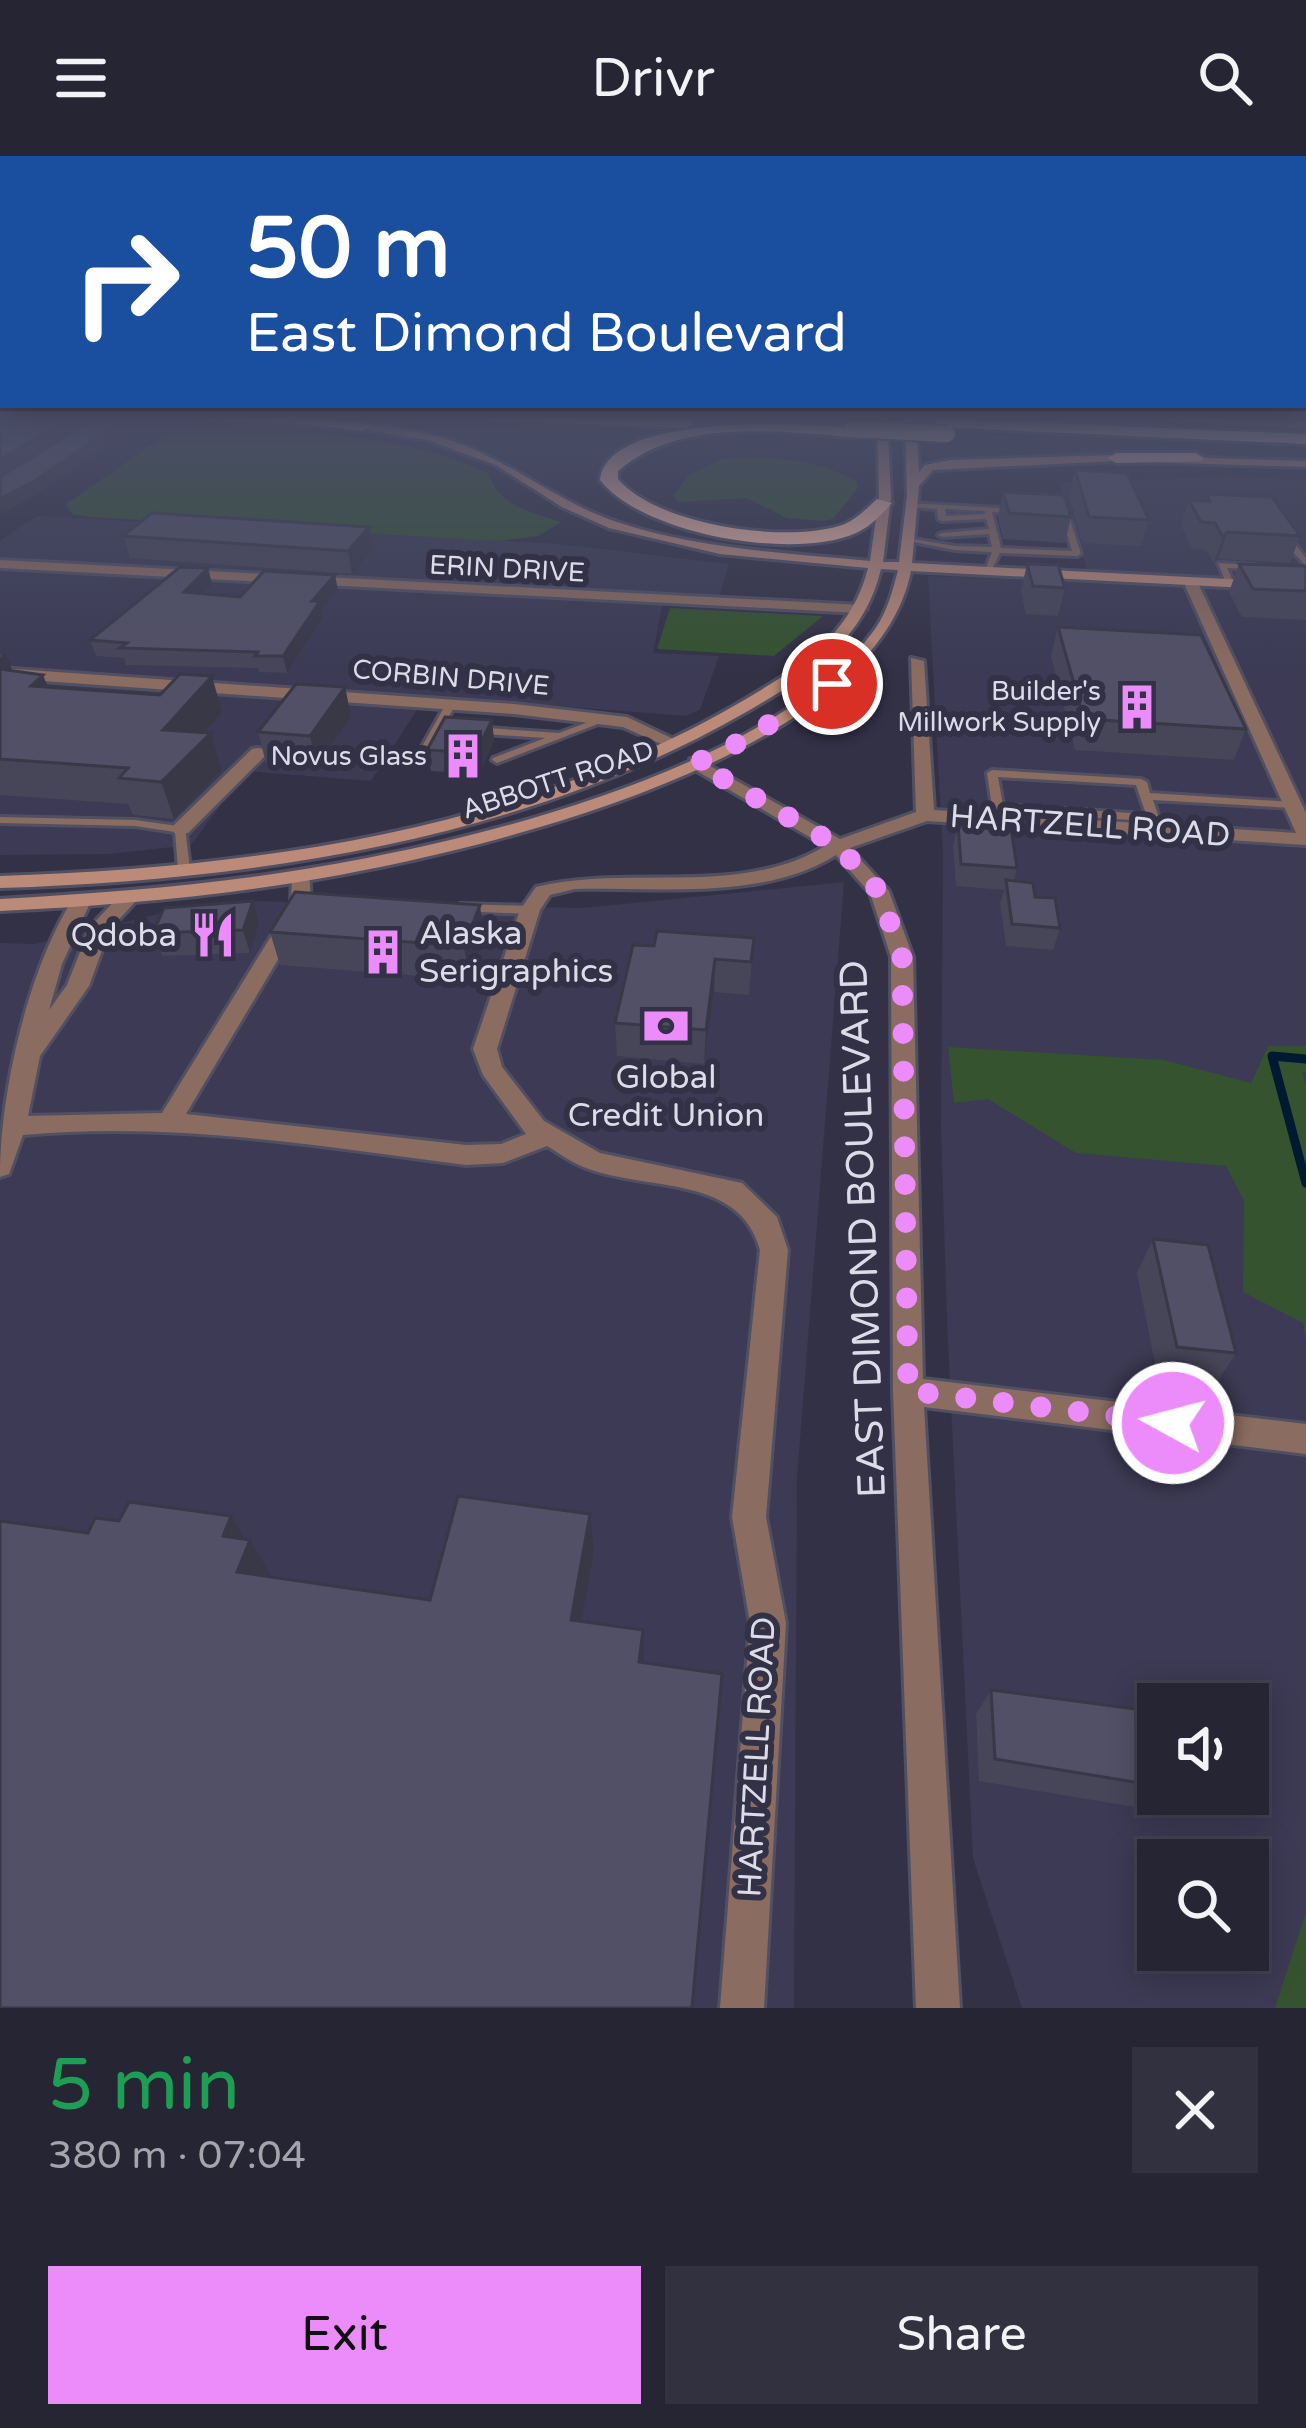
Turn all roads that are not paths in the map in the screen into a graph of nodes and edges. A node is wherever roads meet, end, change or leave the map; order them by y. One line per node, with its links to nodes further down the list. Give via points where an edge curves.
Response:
1 (562, 501): 18 (main road, via 641,534 730,552)
2 (629, 501): 5 (highway, via 742,531 839,532)
3 (911, 501): 6 (main road, ABBOTT ROAD)
4 (989, 501): 7 (lane)
5 (883, 503): 18 (main road, ABBOTT ROAD)
6 (911, 505): 8 (lane); 13 (main road, ABBOTT ROAD)
7 (974, 506): 8 (lane); 11 (lane)
8 (941, 507): 12 (lane)
9 (1041, 507): 10 (lane)
10 (1059, 513): 11 (lane); 16 (lane)
11 (991, 520): 12 (lane); 12 (lane); 15 (lane)
12 (942, 531): 13 (lane); 15 (lane)
13 (907, 540): 19 (main road, ABBOTT ROAD)
14 (1293, 547): 20 (lane)
15 (997, 550): 16 (lane); 23 (lane)
16 (1077, 554): 24 (lane)
17 (0, 564): 28 (street, ERIN DRIVE)
18 (874, 565): 19 (main road); 28 (main road, ABBOTT ROAD)
19 (903, 566): 23 (main road); 39 (main road, ABBOTT ROAD, via 883,630 852,668)
20 (1306, 567): 22 (lane)
21 (1264, 568): 26 (lane, via 1221,566)
22 (1285, 568)
23 (987, 571): 24 (main road)
24 (1052, 574): 25 (main road)
25 (1190, 581): 26 (main road); 41 (street)
26 (1230, 583): 27 (main road)
27 (1306, 587)
28 (860, 609): 35 (main road, ABBOTT ROAD, via 810,666)
29 (916, 661): 43 (street)
30 (0, 673): 31 (street, CORBIN DRIVE, via 300,701)
31 (451, 704): 32 (street, CORBIN DRIVE); 33 (lane)
32 (603, 720): 34 (lane); 35 (street, CORBIN DRIVE)
33 (437, 728): 34 (lane); 37 (lane)
34 (560, 736): 38 (lane)
35 (676, 744): 39 (main road); 49 (main road, ABBOTT ROAD, via 505,806)
36 (264, 746): 46 (street)
37 (420, 759)
38 (497, 760)
39 (696, 763): 48 (street, EAST DIMOND BOULEVARD); 51 (main road, ABBOTT ROAD, via 520,825)
40 (1145, 796): 41 (lane); 42 (lane, via 1141,782 992,773); 45 (lane)
41 (1292, 805): 47 (street)
42 (999, 814): 43 (street, HARTZELL ROAD); 45 (street, HARTZELL ROAD)
43 (925, 815): 48 (street, HARTZELL ROAD)
44 (0, 820): 46 (lane)
45 (1155, 824): 47 (street, HARTZELL ROAD)
46 (181, 830): 50 (lane)
47 (1306, 836)
48 (838, 846): 57 (street, HARTZELL ROAD, via 801,869 735,880 552,886); 63 (street, EAST DIMOND BOULEVARD, via 879,891 902,957)
49 (278, 858): 50 (main road, ABBOTT ROAD); 54 (main road)
50 (184, 869): 52 (main road, ABBOTT ROAD)
51 (302, 876): 53 (main road, ABBOTT ROAD); 59 (street, via 313,904)
52 (0, 882)
53 (130, 896): 54 (main road, ABBOTT ROAD); 58 (street, via 100,927 78,986)
54 (83, 901): 55 (main road, ABBOTT ROAD); 58 (street, via 68,923)
55 (0, 905)
56 (439, 908): 57 (lane)
57 (530, 910): 61 (street, HARTZELL ROAD, via 485,1049 491,1069)
58 (25, 1062): 60 (street)
59 (169, 1122): 60 (street); 61 (street, via 466,1155 503,1153)
60 (11, 1126): 62 (street)
61 (548, 1135): 65 (street, HARTZELL ROAD, via 594,1161 733,1190 767,1225 774,1250 748,1517 768,1623)
62 (0, 1167)
63 (908, 1391): 64 (street); 66 (street, EAST DIMOND BOULEVARD)
64 (1306, 1439)
65 (742, 2008)
66 (938, 2008)

